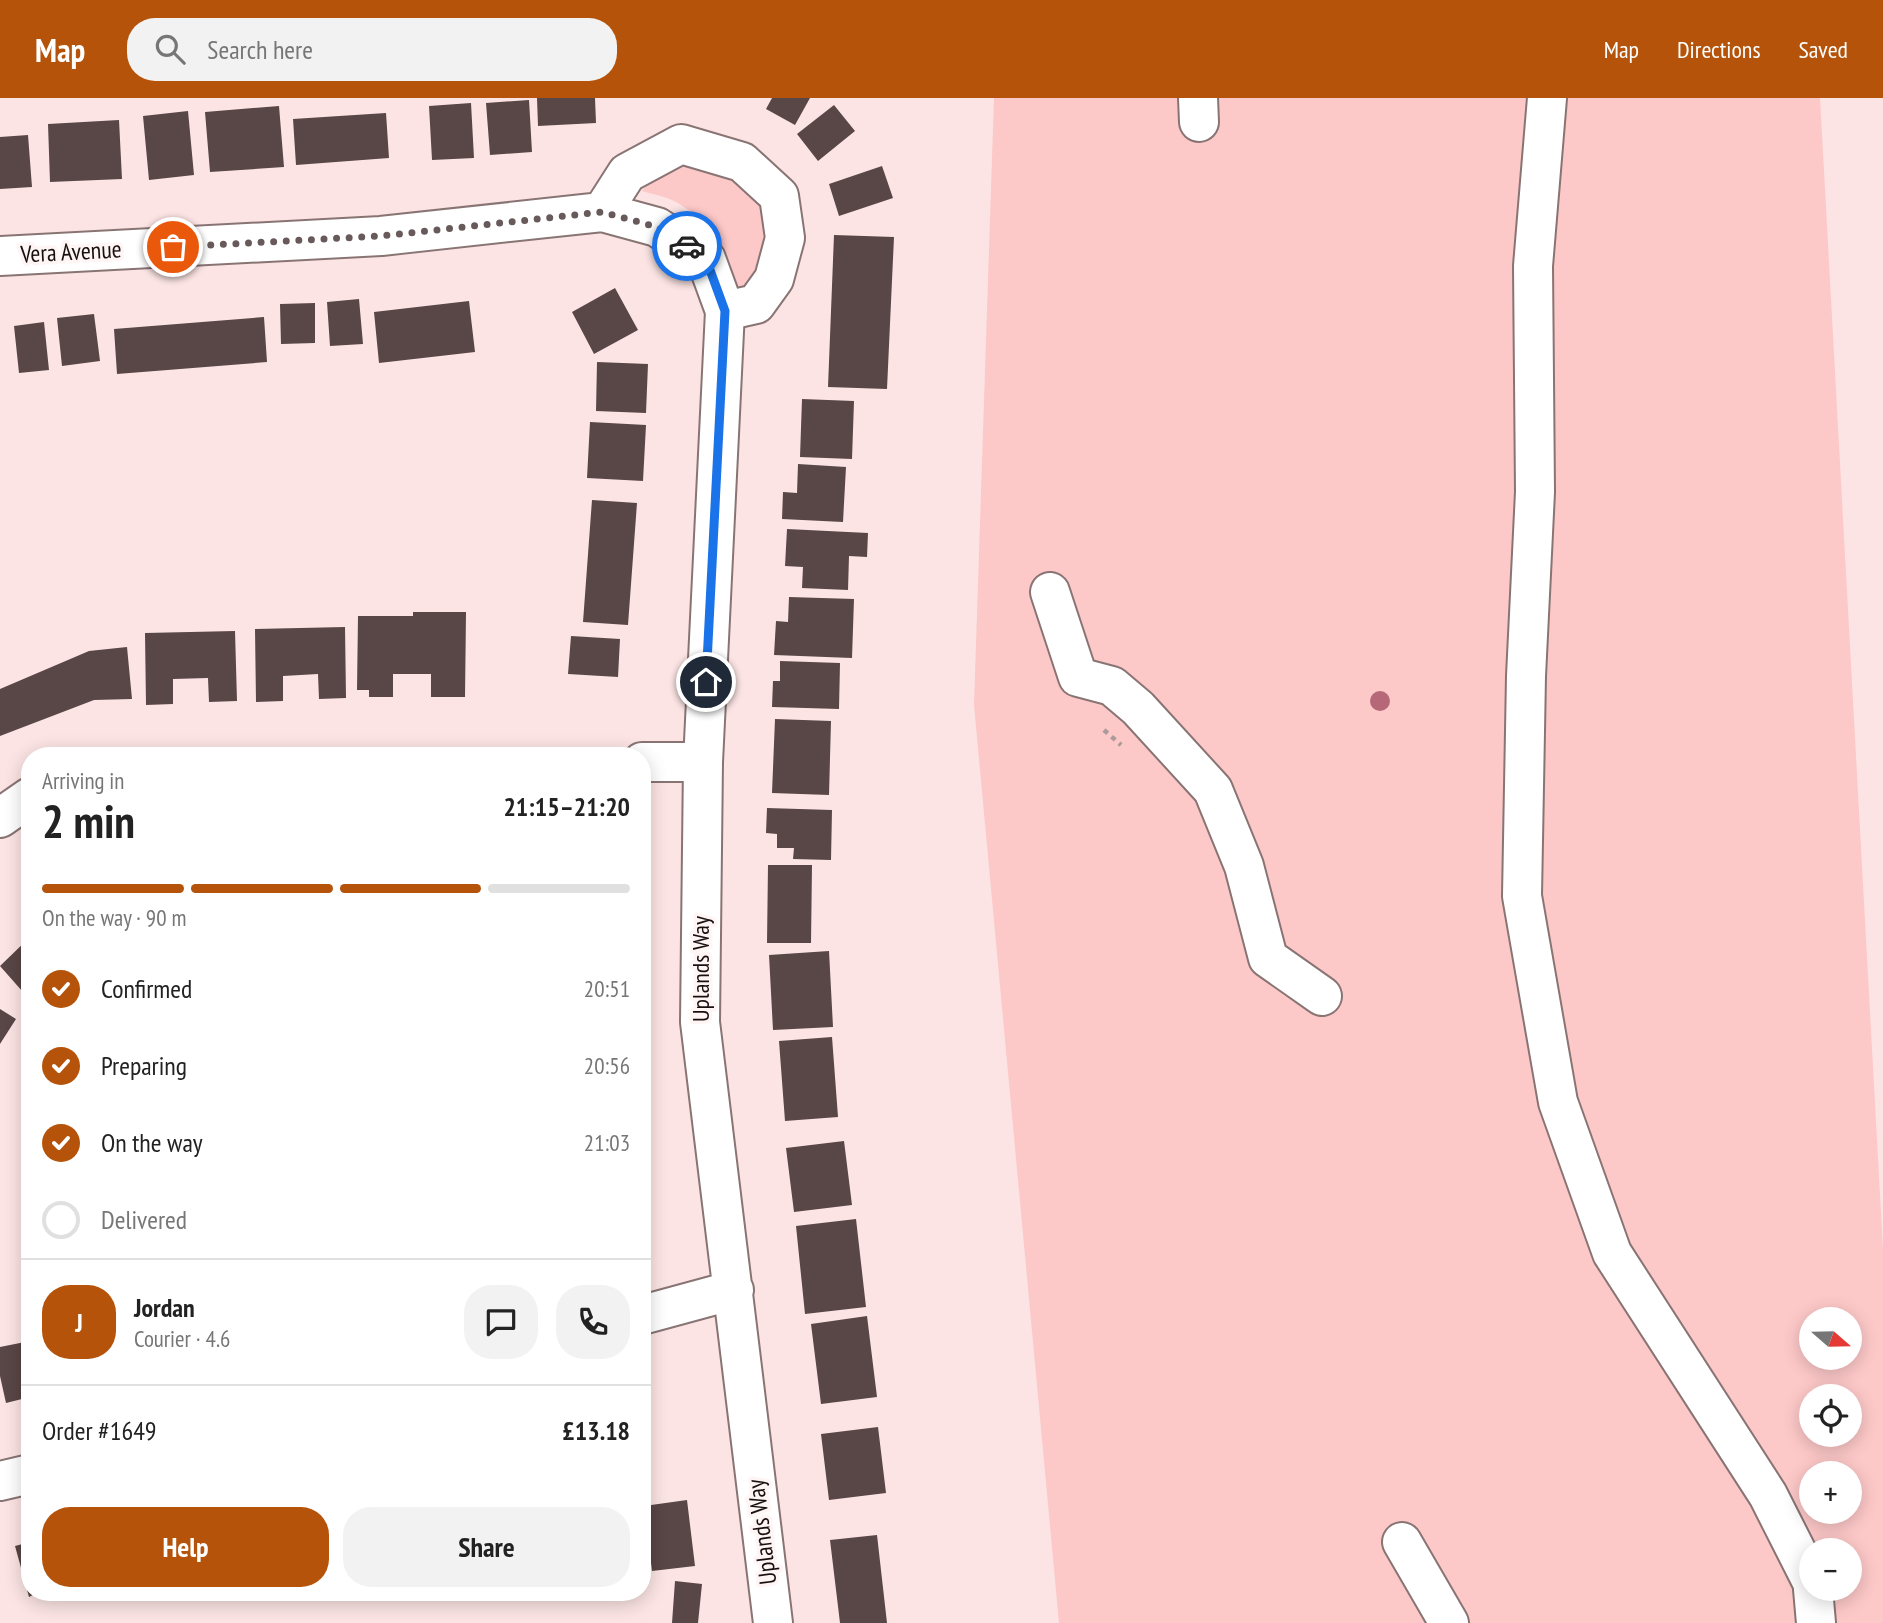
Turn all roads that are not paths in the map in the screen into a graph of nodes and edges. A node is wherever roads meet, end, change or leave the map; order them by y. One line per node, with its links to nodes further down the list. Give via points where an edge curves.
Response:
1 (1547, 98): 16 (street, via 1533,266 1535,492 1522,896 1558,1102 1612,1253 1768,1495)
2 (602, 212): 3 (street, Vera Avenue, via 381,236); 4 (street, Uplands Way, via 657,227 706,259); 4 (street, via 627,173 681,144 742,162 779,196 785,238 774,279 756,304)
3 (0, 256)
4 (725, 311): 7 (street, Uplands Way)
5 (1050, 592): 10 (street, via 1077,677 1112,686 1213,790 1244,866 1268,958)
6 (651, 762): 7 (street)
7 (703, 762): 11 (street, Uplands Way, via 700,1022)
8 (21, 803): 9 (street)
9 (0, 818)
10 (1322, 996)
11 (734, 1290): 12 (street); 18 (street, Uplands Way)
12 (651, 1313)
13 (21, 1476): 14 (street)
14 (0, 1481)
15 (1402, 1542): 19 (street)
16 (1799, 1556)
17 (1814, 1601): 20 (street)
18 (773, 1623)
19 (1449, 1623)
20 (1816, 1623)

